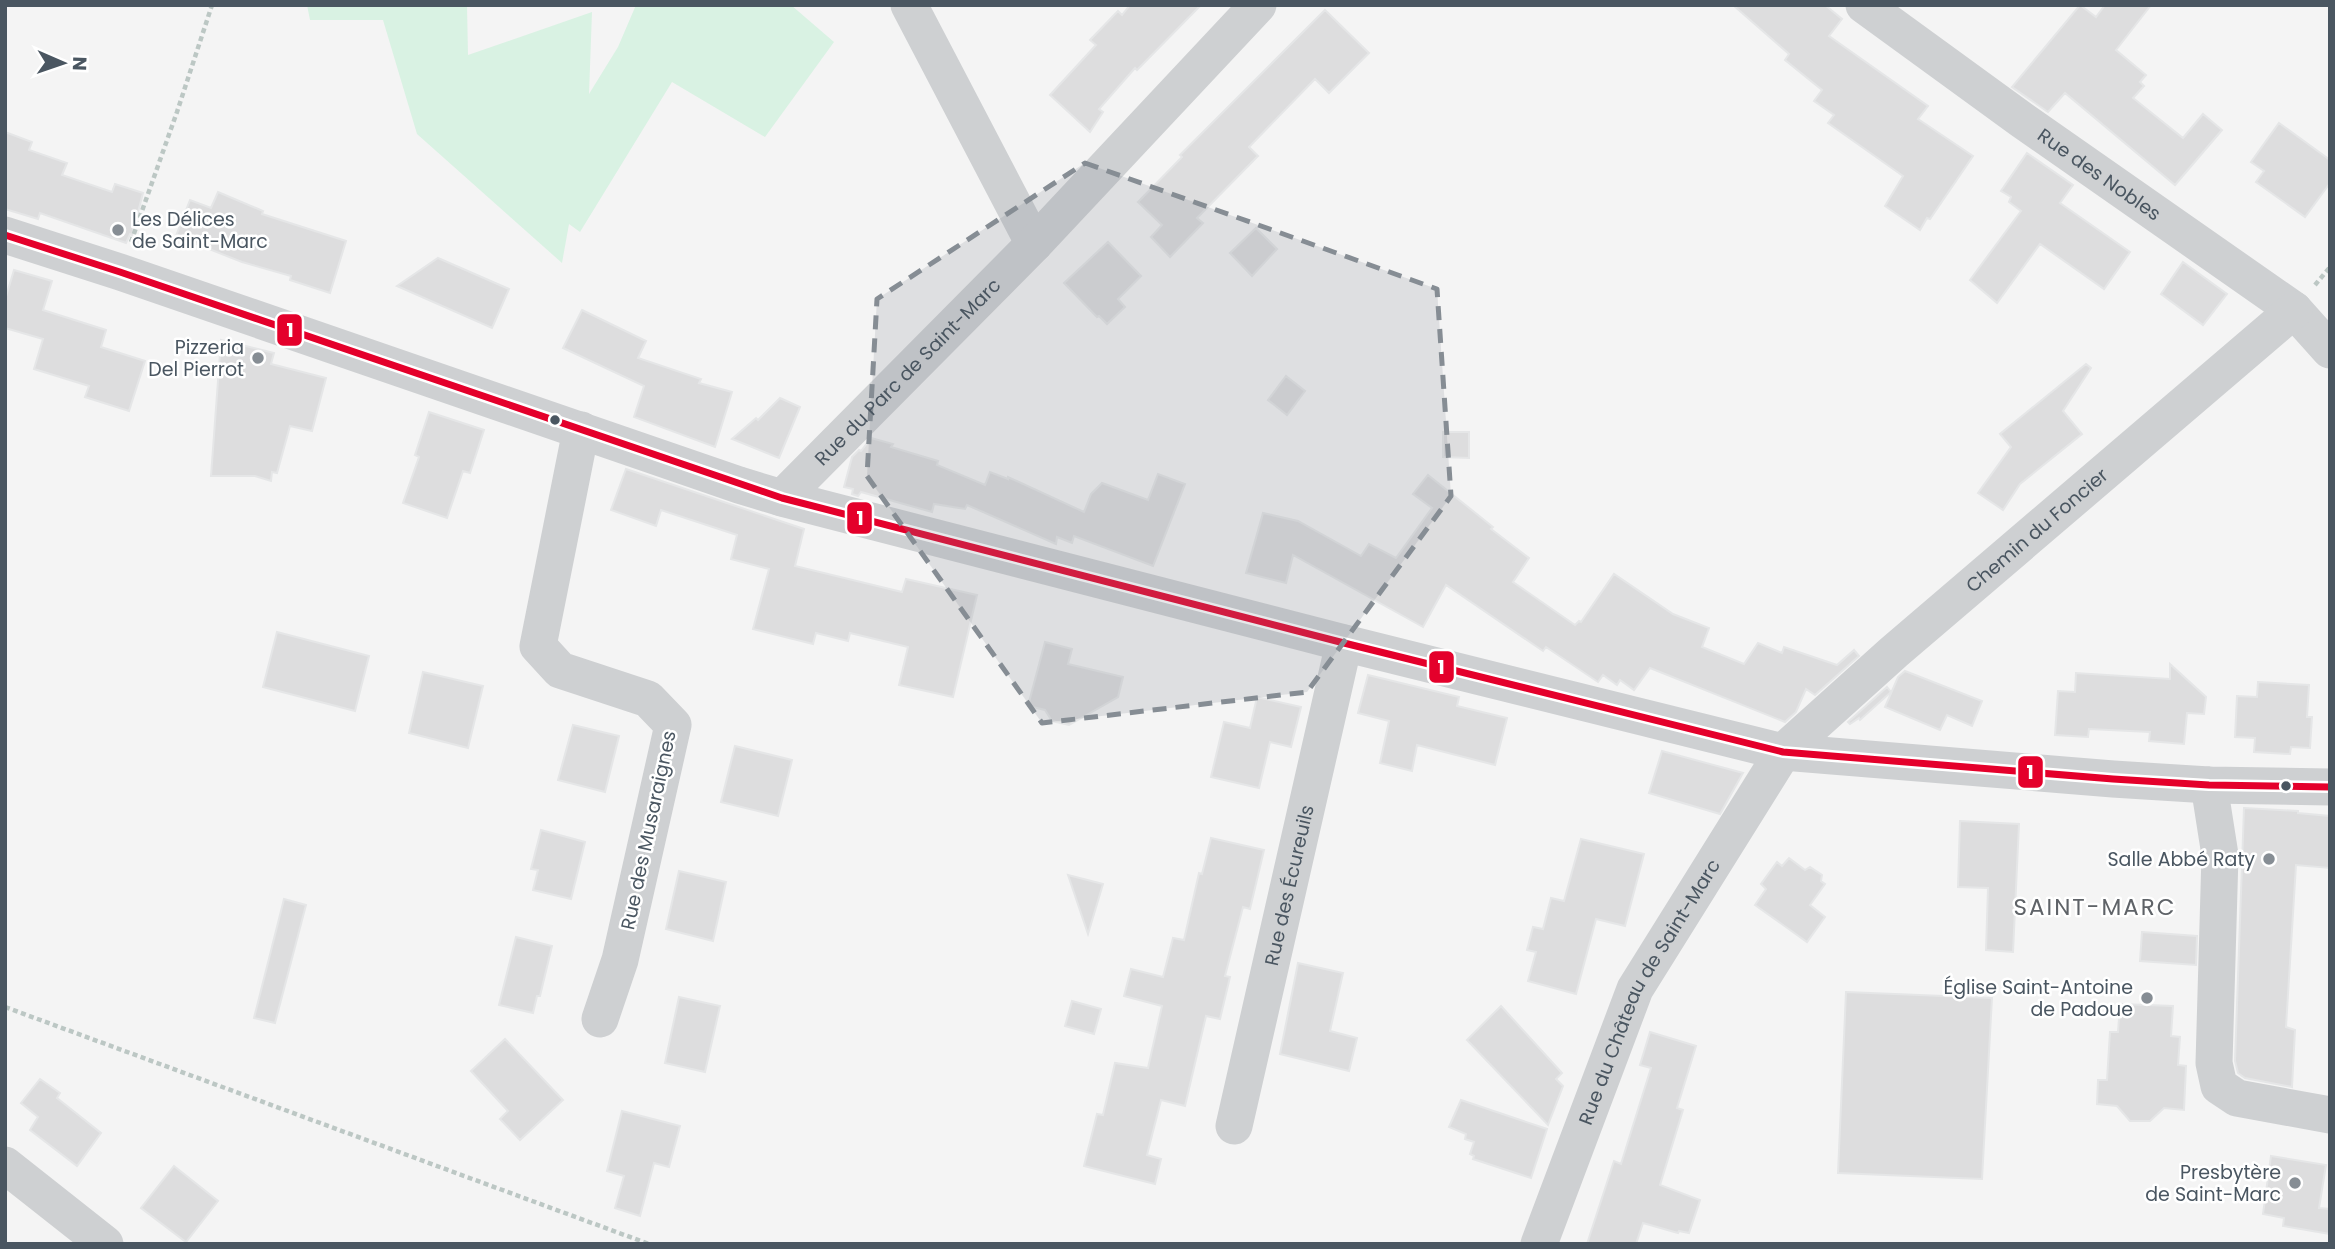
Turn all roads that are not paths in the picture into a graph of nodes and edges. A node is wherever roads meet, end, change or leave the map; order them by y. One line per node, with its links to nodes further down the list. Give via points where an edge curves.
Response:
1 (909, 5): 5 (street)
2 (1258, 5): 5 (street, Rue du Parc de Saint-Marc)
3 (1864, 5): 6 (street, Rue des Nobles)
4 (5, 235): 8 (street)
5 (1034, 244): 9 (street, Rue du Parc de Saint-Marc)
6 (2294, 310): 7 (street, Rue des Nobles); 11 (street, Chemin du Foncier)
7 (2330, 350)
8 (581, 430): 9 (street); 14 (street, Rue des Musaraignes, via 538,646 560,670 648,699 673,726 620,960)
9 (782, 498): 10 (street)
10 (1344, 643): 11 (street); 16 (street, Rue des Écureuils)
11 (1783, 752): 12 (street); 19 (street, Rue du Château de Saint-Marc, via 1634,989)
12 (2209, 785): 13 (street); 15 (street, via 2220,855 2214,1062 2219,1086 2237,1098)
13 (2330, 787)
14 (600, 1019)
15 (2330, 1115)
16 (1234, 1126)
17 (5, 1165): 18 (street)
18 (105, 1244)
19 (1539, 1244)

